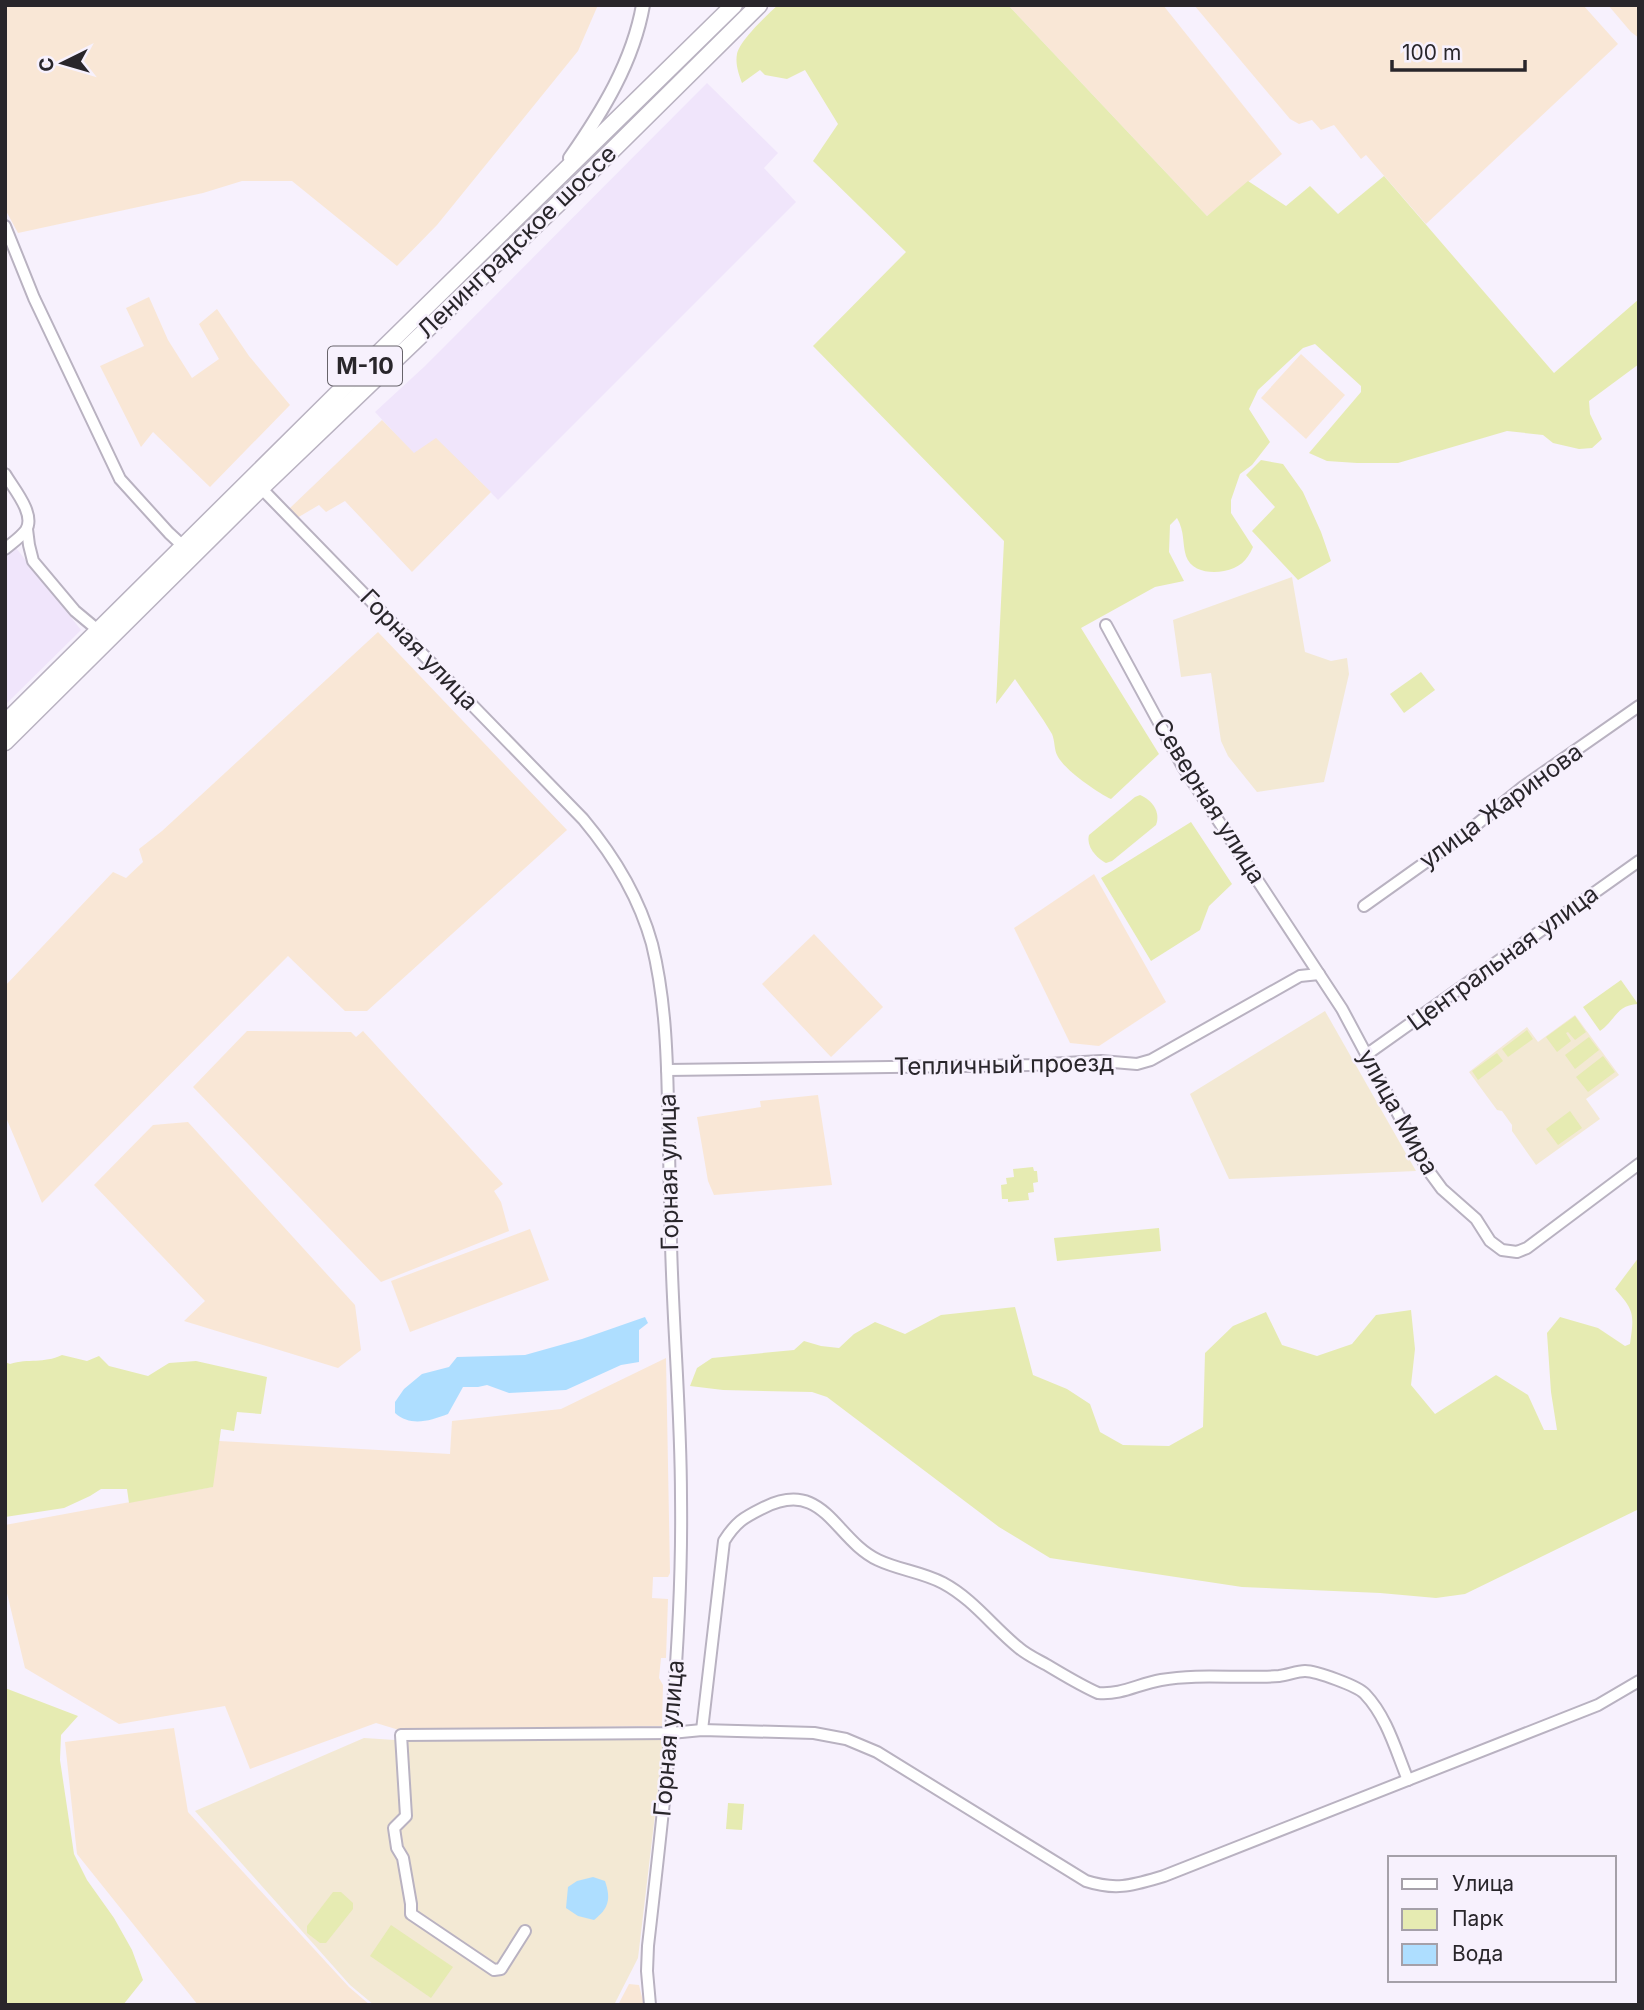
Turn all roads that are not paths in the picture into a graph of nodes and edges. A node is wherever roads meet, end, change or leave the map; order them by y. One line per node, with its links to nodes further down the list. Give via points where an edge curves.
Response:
1 (643, 5): 4 (main road, via 614,89)
2 (734, 5): 4 (highway, Ленинградское шоссе)
3 (759, 5): 7 (highway, Ленинградское шоссе / М-10)
4 (552, 185): 9 (highway, Ленинградское шоссе / М-10)
5 (5, 226): 9 (street, via 120,480)
6 (5, 474): 8 (street, via 27,510)
7 (261, 488): 15 (highway, Ленинградское шоссе / М-10); 20 (street, Горная улица, via 610,852 632,892 652,945 660,981)
8 (27, 528): 10 (street); 12 (street, via 33,561 75,611)
9 (183, 546): 12 (highway, Ленинградское шоссе / М-10)
10 (5, 549)
11 (1106, 625): 18 (street, Северная улица, via 1183,767)
12 (99, 631): 14 (highway, Ленинградское шоссе / М-10)
13 (1639, 706): 17 (street, улица Жаринова)
14 (5, 723)
15 (5, 743)
16 (1639, 861): 19 (street, Центральная улица)
17 (1364, 906)
18 (1319, 974): 19 (street, улица Мира); 20 (street, Тепличный проезд, via 1300,976 1137,1064)
19 (1366, 1055): 21 (street, улица Мира, via 1428,1170 1502,1250 1527,1248)
20 (667, 1070): 24 (street, Горная улица, via 681,1497)
21 (1639, 1164)
22 (1639, 1681): 25 (street, via 1598,1705)
23 (702, 1730): 24 (street); 25 (street, via 814,1733 846,1739 877,1752 1074,1875 1102,1886 1129,1886 1164,1876); 25 (street, via 724,1542 734,1525 776,1501 807,1501 821,1507 876,1560 944,1583 1021,1650 1098,1693 1113,1694 1158,1680 1194,1676 1280,1676 1307,1671 1351,1685 1364,1692 1378,1710)
24 (671, 1733): 26 (street, via 401,1735 406,1816 394,1828 411,1914 494,1970 500,1969); 27 (street, Горная улица, via 648,1946)
25 (1408, 1780)
26 (525, 1931)
27 (650, 2005)

